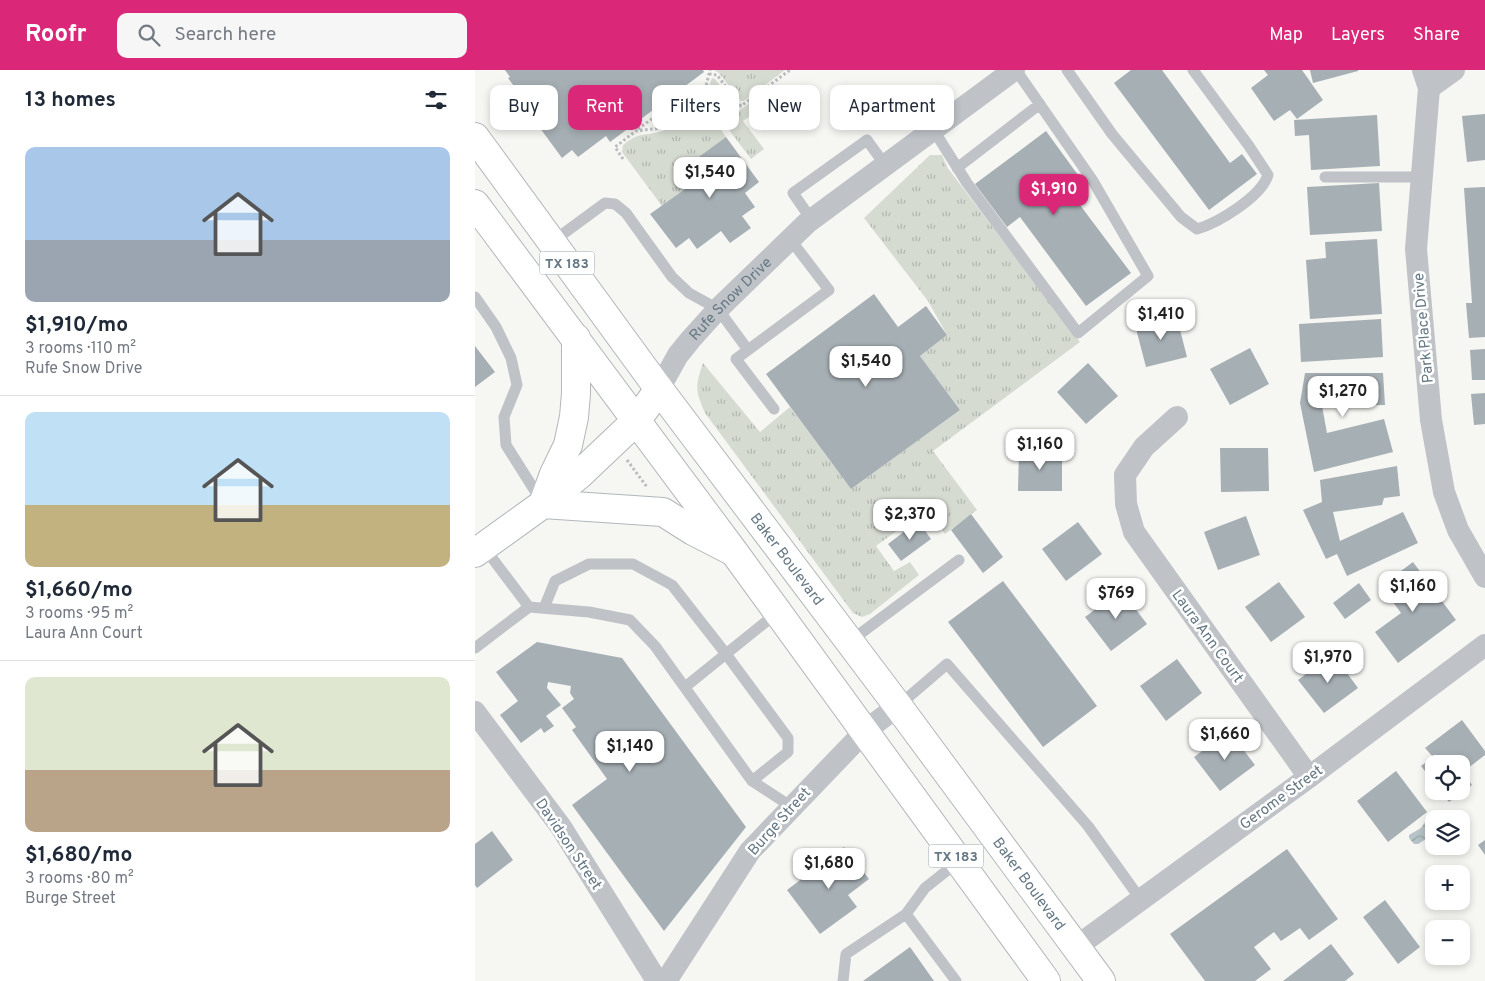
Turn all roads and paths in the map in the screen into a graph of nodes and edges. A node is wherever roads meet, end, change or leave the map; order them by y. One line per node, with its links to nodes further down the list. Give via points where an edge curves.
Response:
1 (790, 70): 6 (path, via 741,106 717,75)
2 (1015, 70): 8 (lane); 9 (street, Rufe Snow Drive)
3 (1067, 70): 4 (lane, via 1112,134 1181,217 1197,230 1212,225 1257,193 1268,175)
4 (1193, 70)
5 (1454, 70): 7 (street)
6 (710, 72): 13 (path, via 696,103 680,118 661,128)
7 (1426, 79): 19 (street, Park Place Drive)
8 (1040, 104): 17 (lane); 17 (lane, via 1093,181 1148,276 1077,332)
9 (954, 114)
10 (652, 119): 13 (path)
11 (932, 130): 16 (street, Rufe Snow Drive)
12 (934, 130): 17 (lane)
13 (636, 131): 15 (path, via 615,147)
14 (475, 137): 23 (main road, Baker Boulevard / TX 183)
15 (623, 160)
16 (885, 165): 21 (street, Rufe Snow Drive); 21 (lane, via 867,140 793,194)
17 (957, 168)
18 (1325, 177): 19 (lane)
19 (1422, 177): 38 (street, Park Place Drive, via 1416,249 1431,420 1444,492 1458,530)
20 (478, 213): 26 (main road, TX 183)
21 (811, 219): 22 (street, Rufe Snow Drive)
22 (790, 239): 25 (street, Rufe Snow Drive); 27 (lane, via 829,290)
23 (552, 242): 25 (lane, via 605,204 615,204 627,213 672,277 689,293); 28 (main road, Baker Boulevard / TX 183)
24 (475, 297): 34 (lane, via 496,327 511,358 517,386 504,417 506,445)
25 (718, 309): 27 (lane); 28 (street, Rufe Snow Drive, via 678,355)
26 (576, 338): 31 (main road, TX 183); 34 (main road, via 574,417 568,445)
27 (748, 350): 29 (lane, via 736,359)
28 (659, 389): 31 (main road, Rufe Snow Drive); 42 (main road, Baker Boulevard / TX 183)
29 (773, 409)
30 (1177, 417): 50 (street, Laura Ann Court, via 1144,447 1125,475 1126,504 1134,532)
31 (637, 420): 34 (main road, Rufe Snow Drive); 36 (main road, TX 183)
32 (627, 460): 33 (path)
33 (651, 491)
34 (543, 504): 35 (main road, Rufe Snow Drive); 36 (main road, via 663,512)
35 (479, 550): 39 (lane)
36 (734, 552): 41 (main road, TX 183)
37 (959, 560): 42 (lane)
38 (1485, 577)
39 (529, 607): 40 (lane); 44 (lane)
40 (544, 608): 45 (lane, via 555,581 589,564 633,564 672,585); 46 (lane, via 630,620 655,646)
41 (778, 612): 45 (lane); 49 (main road, TX 183)
42 (849, 642): 47 (main road, Baker Boulevard / TX 183)
43 (1485, 646): 50 (street, Gerome Street)
44 (475, 648)
45 (726, 654): 46 (lane); 51 (lane, via 788,738 788,752)
46 (685, 687): 51 (lane)
47 (898, 706): 49 (street, Burge Street); 54 (lane, via 947,664 1088,826); 56 (main road, Baker Boulevard / TX 183)
48 (475, 712): 57 (street, Davidson Street, via 561,827)
49 (865, 731): 52 (street, Burge Street); 53 (main road, TX 183)
50 (1309, 777): 54 (street, Gerome Street)
51 (752, 781): 52 (lane)
52 (792, 807): 58 (street, Burge Street, via 750,851)
53 (959, 861): 55 (lane, via 925,888); 61 (main road, TX 183)
54 (1141, 900): 56 (street, Gerome Street)
55 (906, 914): 59 (lane, via 846,954); 60 (lane)
56 (1076, 947): 62 (main road, Baker Boulevard / TX 183)
57 (657, 981)
58 (666, 981)
59 (843, 981)
60 (956, 981)
61 (1046, 981)
62 (1101, 981)

